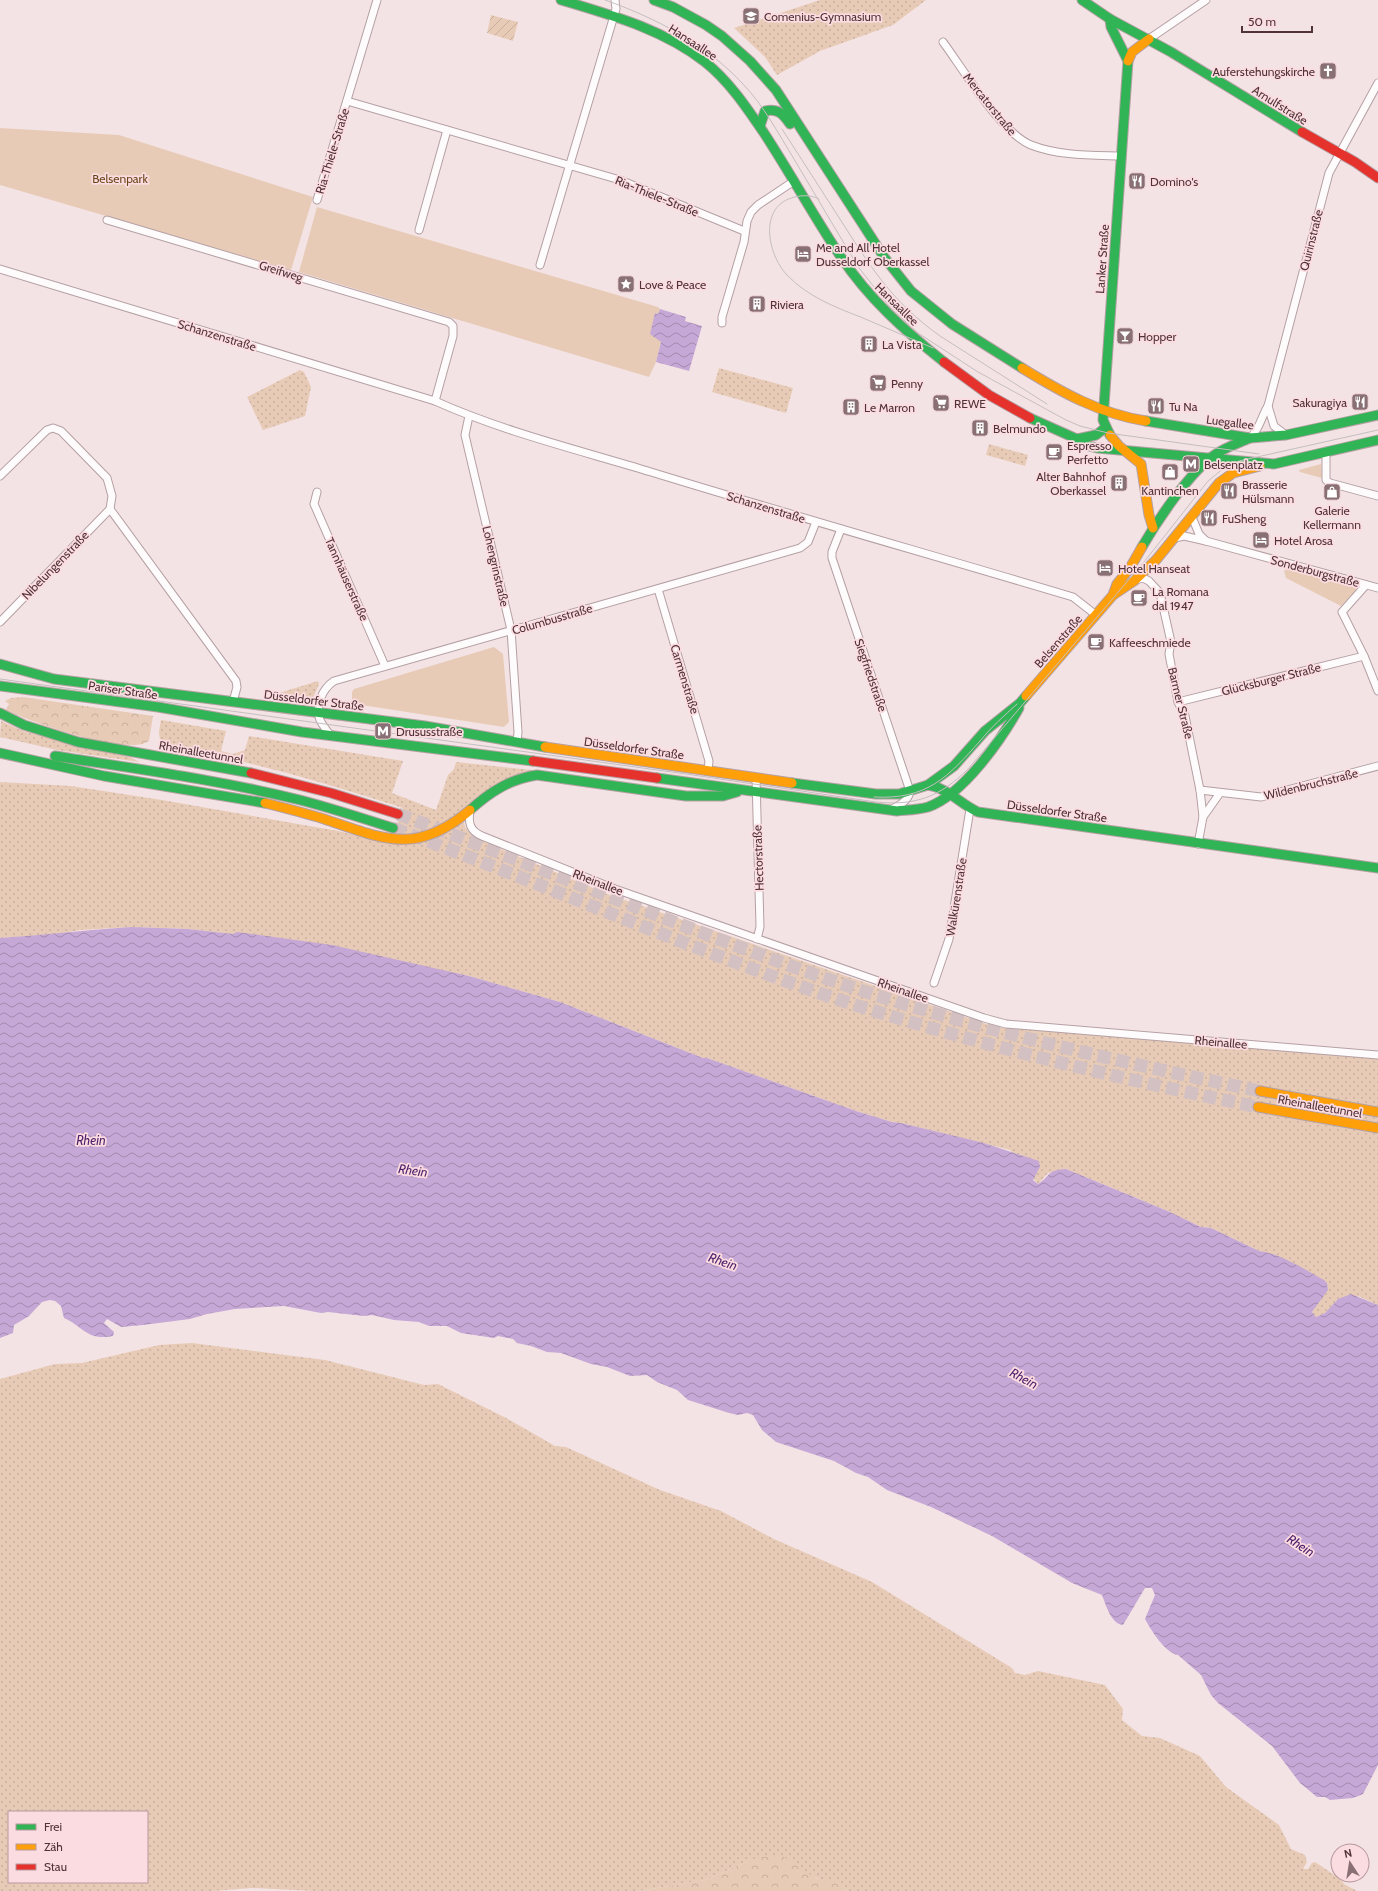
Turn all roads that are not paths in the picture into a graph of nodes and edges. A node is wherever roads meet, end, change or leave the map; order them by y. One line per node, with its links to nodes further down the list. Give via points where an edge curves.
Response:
1 (376, 0): 13 (street, Ria-Thiele-Straße)
2 (561, 0): 7 (main road, Hansaallee)
3 (615, 0): 7 (street)
4 (654, 0): 15 (main road, Hansaallee, via 698,19 737,47 776,90)
5 (1082, 0): 8 (main road, Arnulfstraße)
6 (1206, 0): 9 (street)
7 (614, 16): 14 (main road, Hansaallee, via 658,34 705,62 726,81); 19 (street)
8 (1110, 19): 9 (main road, Arnulfstraße); 11 (main road, via 1111,27)
9 (1149, 39): 11 (main road, via 1132,52); 17 (main road, Arnulfstraße)
10 (943, 42): 18 (street, Mercatorstraße, via 1014,136 1030,145 1047,150)
11 (1128, 61): 18 (main road, Lanker Straße)
12 (1378, 83): 17 (street, Quirinstraße)
13 (347, 101): 16 (street, Ria-Thiele-Straße); 22 (street, Ria-Thiele-Straße)
14 (760, 126): 15 (main road, Hansaallee, via 764,111 774,109 783,113 791,124); 21 (main road, Hansaallee)
15 (800, 127): 31 (main road, Hansaallee, via 884,257 911,291 952,324 1037,378 1068,396)
16 (447, 130): 19 (street, Ria-Thiele-Straße); 24 (street)
17 (1338, 152): 20 (main road, Arnulfstraße); 30 (street, Quirinstraße, via 1329,173)
18 (1122, 156): 31 (main road, Lanker Straße)
19 (569, 165): 25 (street, Ria-Thiele-Straße, via 633,185); 26 (street)
20 (1378, 178)
21 (794, 181): 25 (street, via 751,212); 37 (main road, Hansaallee, via 853,274 888,315 934,355 996,399)
22 (317, 200)
23 (107, 220): 29 (street, Greifweg, via 449,322 453,326 453,336)
24 (419, 230)
25 (744, 231): 28 (street, via 744,242)
26 (540, 265)
27 (0, 269): 29 (street, Schanzenstraße)
28 (722, 323)
29 (434, 400): 33 (street, Schanzenstraße)
30 (1268, 406): 35 (street, via 1274,426); 36 (street, Quirinstraße, via 1259,427)
31 (1102, 410): 34 (main road, Lanker Straße); 36 (main road, Luegallee, via 1130,419)
32 (1378, 415): 35 (main road, Luegallee)
33 (469, 416): 48 (street, Schanzenstraße); 60 (street, Lohengrinstraße, via 465,435)
34 (1105, 428): 37 (main road, via 1095,436); 39 (main road, Lanker Straße)
35 (1286, 435): 36 (main road, Luegallee)
36 (1250, 438): 41 (main road)
37 (1077, 439): 39 (main road, Hansaallee, via 1081,444)
38 (1378, 440): 40 (main road)
39 (1125, 451): 41 (main road); 49 (main road, via 1141,464 1149,516)
40 (1326, 452): 42 (main road); 45 (street, via 1326,480)
41 (1209, 458): 42 (main road); 49 (main road, via 1200,466)
42 (1274, 464): 47 (main road, via 1231,474 1217,486)
43 (0, 476): 46 (street, via 41,435 53,428 61,431 107,478 112,496)
44 (317, 492): 63 (street, Tannhäuserstraße, via 314,504)
45 (1378, 496)
46 (110, 509): 59 (street, Nibelungenstraße); 68 (street, via 236,681)
47 (1192, 517): 51 (main road); 52 (street, via 1198,534)
48 (816, 522): 50 (street, Schanzenstraße); 56 (street, Columbusstraße, via 808,542 800,548)
49 (1154, 528): 57 (main road, Belsenstraße, via 1117,584)
50 (841, 529): 58 (street, Schanzenstraße, via 1073,598); 85 (street, Siegfriedstraße, via 832,558)
51 (1175, 538): 52 (street, Sonderburgstraße, via 1184,536); 53 (main road, Belsenstraße)
52 (1206, 541): 54 (street, Sonderburgstraße)
53 (1135, 580): 57 (main road, Belsenstraße, via 1124,590); 69 (street, Barmer Straße, via 1143,578 1149,581 1160,593)
54 (1366, 585): 55 (street, Sonderburgstraße); 61 (street, via 1342,612)
55 (1378, 588)
56 (658, 589): 60 (street, Columbusstraße); 80 (street, Carmenstraße, via 709,761)
57 (1113, 595): 58 (main road, Belsenstraße)
58 (1096, 615): 70 (main road, Belsenstraße)
59 (0, 622)
60 (511, 630): 63 (street, Columbusstraße); 75 (street, Lohengrinstraße)
61 (1364, 656): 67 (street); 69 (street, Glücksburger Straße)
62 (0, 664): 65 (main road, Pariser Straße)
63 (385, 666): 71 (street, Columbusstraße, via 334,681 323,692)
64 (0, 667): 65 (main road, Pariser Straße)
65 (12, 668): 68 (main road, Pariser Straße, via 54,679)
66 (0, 686): 73 (main road, Pariser Straße)
67 (1378, 691)
68 (233, 702): 71 (main road, Düsseldorfer Straße); 73 (main road, via 236,712)
69 (1178, 702): 84 (street, Barmer Straße, via 1185,716)
70 (1020, 703): 76 (main road, Belsenstraße); 88 (main road, Belsenstraße, via 1006,728 970,776)
71 (318, 712): 74 (street, via 320,720); 75 (main road, Düsseldorfer Straße)
72 (2, 714): 92 (main road, Rheinalleetunnel, via 65,739 276,779)
73 (243, 721): 74 (main road)
74 (331, 736): 83 (main road)
75 (517, 742): 80 (main road, Düsseldorfer Straße)
76 (973, 744): 82 (main road, Belsenstraße, via 954,766); 88 (main road, Belsenstraße, via 967,762 949,779 947,788)
77 (0, 745): 94 (main road, via 26,752 260,791)
78 (0, 753): 90 (main road, via 104,776 257,802 321,818 380,838 417,839 434,834 448,828)
79 (1378, 766): 87 (street, Wildenbruchstraße, via 1261,797)
80 (708, 770): 81 (main road, Düsseldorfer Straße)
81 (756, 778): 85 (main road, Düsseldorfer Straße, via 876,794 899,794); 86 (street, Hectorstraße)
82 (928, 785): 85 (main road, Belsenstraße); 88 (main road, via 940,786)
83 (741, 790): 86 (main road); 90 (main road, via 723,796 686,796 537,775 506,782 487,794)
84 (1200, 790): 87 (street, Wildenbruchstraße); 93 (street, Barmer Straße)
85 (910, 791): 91 (street, via 903,803)
86 (756, 792): 91 (main road); 97 (street, Hectorstraße, via 760,927)
87 (1220, 793): 93 (street)
88 (951, 795): 89 (main road, Düsseldorfer Straße); 91 (main road, via 926,808)
89 (970, 809): 95 (main road, Düsseldorfer Straße); 98 (street, Walkürenstraße, via 949,939)
90 (470, 810): 97 (street, Rheinallee, via 470,826 476,834 615,889)
91 (889, 810)
92 (398, 814)
93 (1203, 817): 95 (street, Barmer Straße)
94 (393, 828)
95 (1198, 844): 96 (main road, Düsseldorfer Straße)
96 (1378, 868)
97 (757, 939): 99 (street, Rheinallee, via 1006,1024)
98 (934, 983)
99 (1378, 1055)
100 (1260, 1091): 102 (main road, Rheinalleetunnel)
101 (1258, 1107): 103 (main road, Rheinalleetunnel)
102 (1378, 1112)
103 (1378, 1128)

